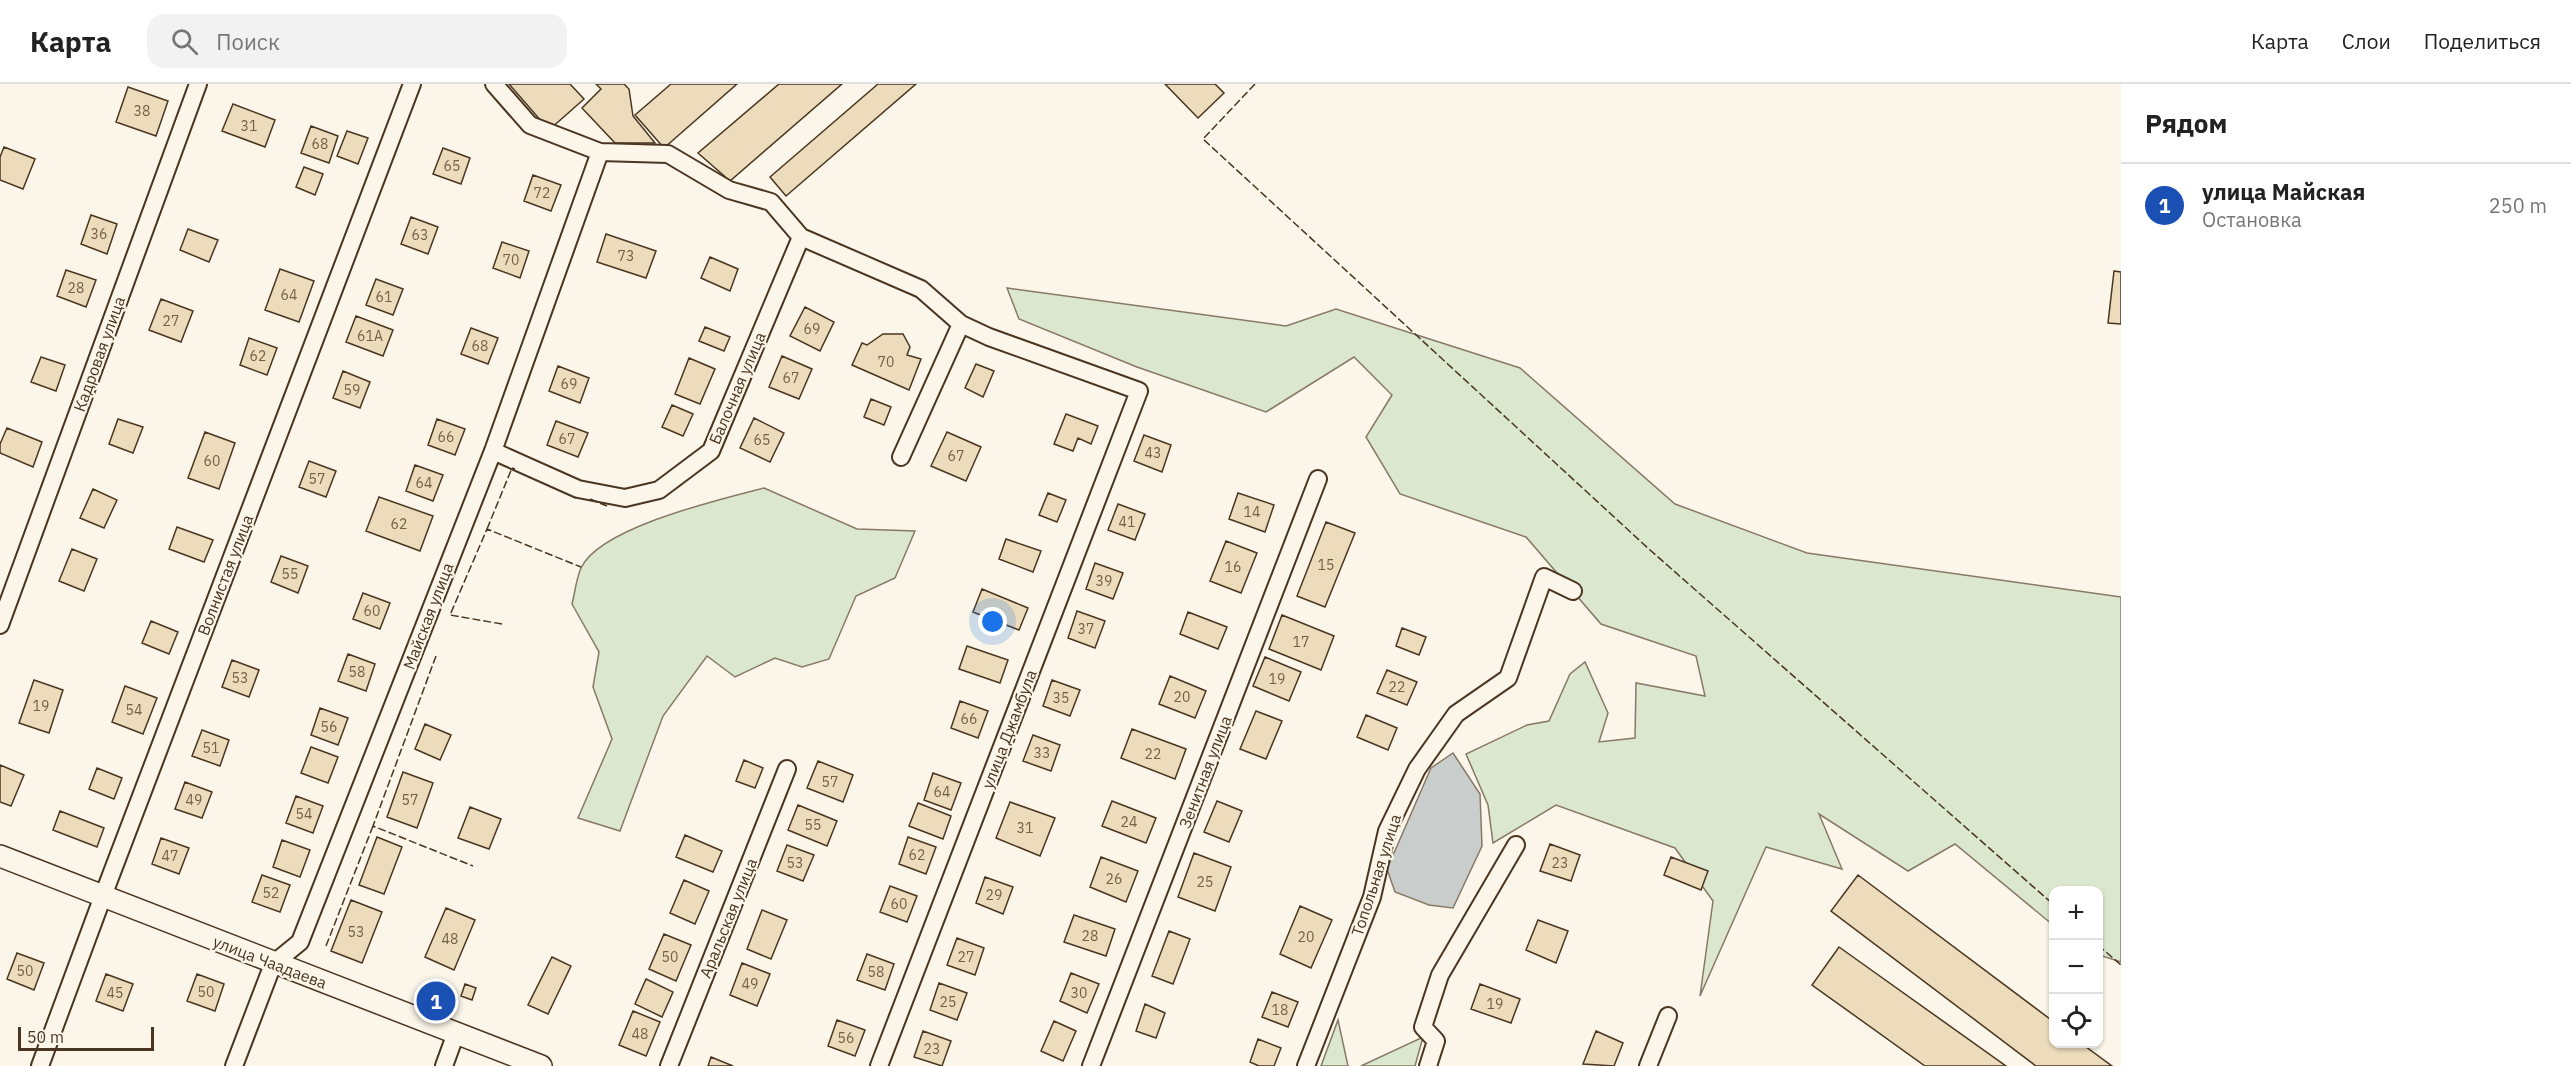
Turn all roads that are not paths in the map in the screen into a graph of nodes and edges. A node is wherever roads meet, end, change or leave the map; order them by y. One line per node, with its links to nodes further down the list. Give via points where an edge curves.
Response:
1 (198, 84): 11 (street, Кадровая улица)
2 (412, 84): 15 (street, Волнистая улица)
3 (494, 84): 4 (street, via 530,125)
4 (600, 152): 5 (street, via 668,154 729,190 771,202); 7 (street, Майская улица)
5 (801, 237): 6 (street, via 921,289); 7 (street, Балочная улица, via 711,451 659,490 625,498 578,489)
6 (961, 324): 8 (street); 24 (street, улица Джамбула, via 1139,392)
7 (492, 451): 16 (street, Майская улица, via 300,942)
8 (901, 458)
9 (1318, 479): 25 (street, Зенитная улица)
10 (1573, 591): 26 (street, Топольная улица, via 1544,577 1508,678 1456,714 1417,769 1387,831 1372,897)
11 (0, 625)
12 (788, 769): 23 (street, Аральская улица)
13 (1515, 845): 27 (street, via 1440,975 1423,1027 1436,1041)
14 (0, 856): 15 (street, улица Чаадаева)
15 (103, 896): 16 (street, улица Чаадаева); 19 (street, Волнистая улица)
16 (273, 964): 18 (street, улица Чаадаева); 20 (street, Майская улица)
17 (1668, 1016): 28 (street)
18 (456, 1033): 21 (street); 22 (street, улица Чаадаева)
19 (40, 1066)
20 (234, 1066)
21 (444, 1066)
22 (541, 1066)
23 (669, 1066)
24 (879, 1066)
25 (1091, 1066)
26 (1306, 1066)
27 (1428, 1066)
28 (1648, 1066)

